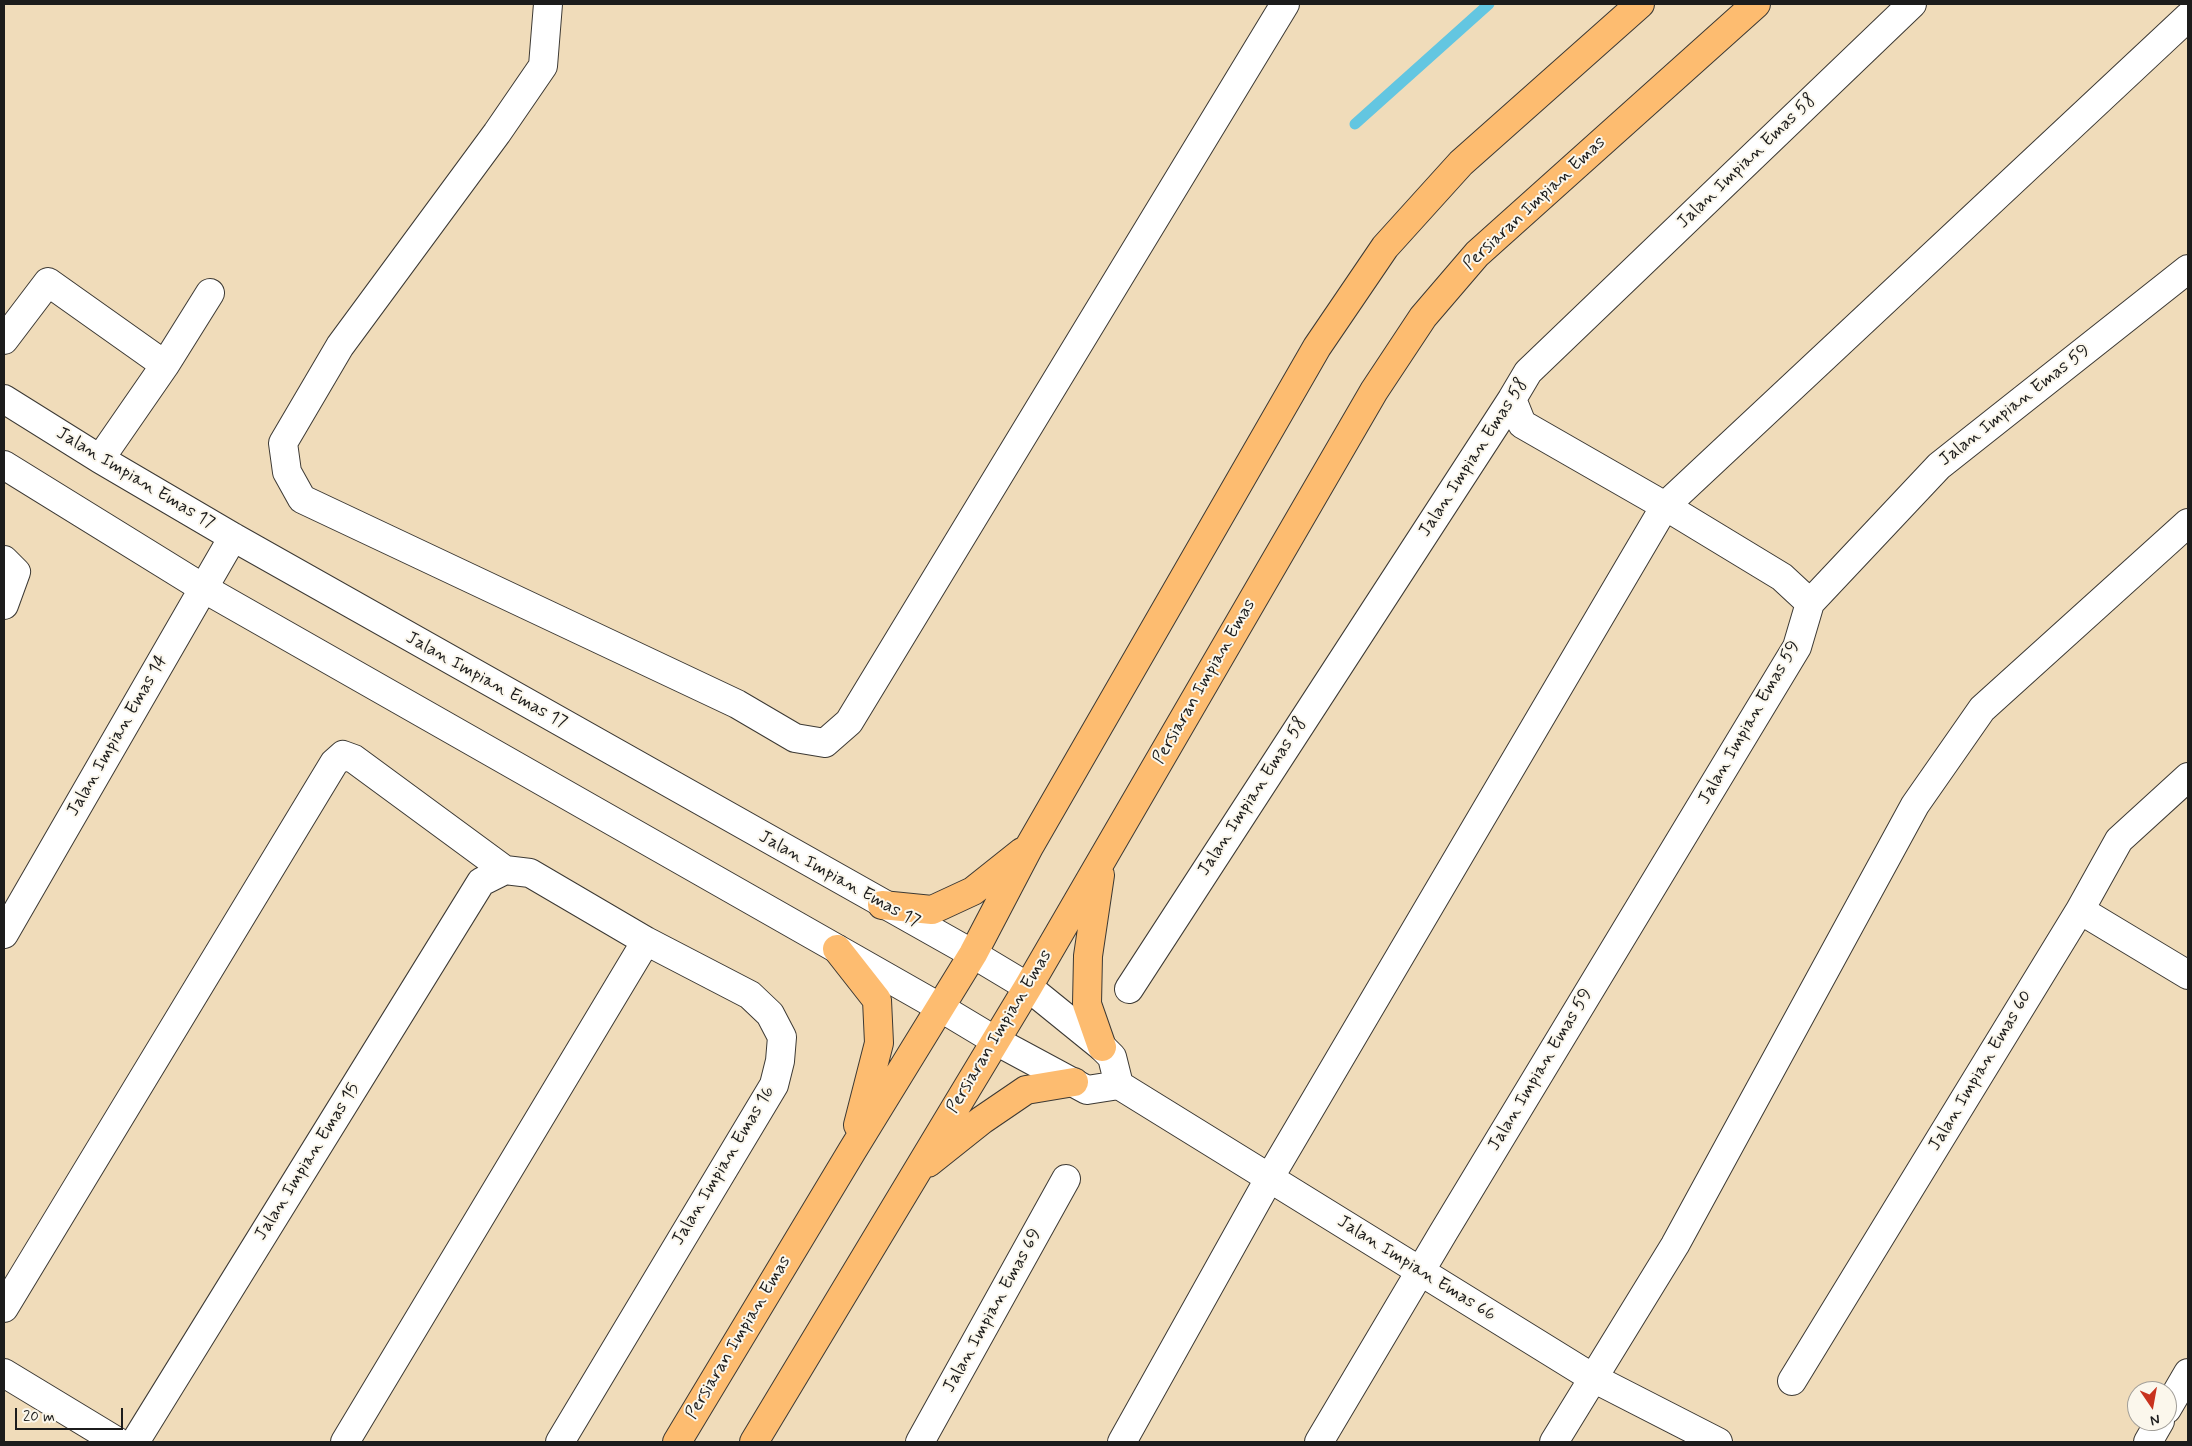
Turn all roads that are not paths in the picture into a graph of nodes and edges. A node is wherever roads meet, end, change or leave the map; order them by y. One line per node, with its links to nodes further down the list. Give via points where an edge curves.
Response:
1 (548, 4): 2 (street, via 543,66 340,346 283,443 287,472 302,499 736,704 795,738 825,743 849,722)
2 (1285, 4)
3 (1640, 4): 25 (main road, Persiaran Impian Emas, via 1461,163 1385,247 1317,347)
4 (1756, 4): 26 (main road, Persiaran Impian Emas, via 1477,254 1423,317 1374,391)
5 (1912, 4): 14 (street, Jalan Impian Emas 58, via 1528,372)
6 (2184, 4): 7 (street)
7 (2188, 8)
8 (2188, 17): 17 (street)
9 (2188, 269): 22 (street, Jalan Impian Emas 59, via 1939,466)
10 (210, 294): 12 (street)
11 (4, 340): 12 (street, via 48,282)
12 (165, 365): 15 (street)
13 (4, 399): 15 (street, Jalan Impian Emas 17)
14 (1512, 400): 17 (street, via 1522,424); 36 (street, Jalan Impian Emas 58)
15 (100, 459): 19 (street, Jalan Impian Emas 17)
16 (4, 465): 21 (street)
17 (1665, 506): 22 (street, via 1782,576); 44 (street)
18 (2188, 523): 50 (street, via 1976,717 1915,805 1675,1245)
19 (233, 537): 21 (street, Jalan Impian Emas 14); 28 (street, Jalan Impian Emas 17)
20 (4, 560): 23 (street, via 16,572)
21 (203, 588): 30 (street, Jalan Impian Emas 14); 32 (street)
22 (1810, 603): 46 (street, Jalan Impian Emas 59, via 1797,647)
23 (4, 605)
24 (2188, 777): 29 (street, Jalan Impian Emas 60, via 2119,840)
25 (1029, 846): 28 (main road, via 973,891 932,910); 33 (main road, Persiaran Impian Emas)
26 (1102, 862): 35 (main road, Persiaran Impian Emas); 39 (main road, via 1088,956 1087,1004)
27 (505, 870): 31 (street, Jalan Impian Emas 16, via 530,873); 47 (street, via 354,759 343,756 334,763); 55 (street, Jalan Impian Emas 15, via 481,882)
28 (882, 905): 33 (street, Jalan Impian Emas 17)
29 (2080, 910): 34 (street); 51 (street, Jalan Impian Emas 60)
30 (4, 934)
31 (646, 941): 56 (street); 57 (street, Jalan Impian Emas 16, via 750,995 770,1014 782,1037 780,1061 774,1085)
32 (836, 949): 37 (street); 42 (main road, via 877,1000 878,1043)
33 (973, 954): 35 (street, Jalan Impian Emas 17); 37 (main road, Persiaran Impian Emas)
34 (2188, 975)
35 (1028, 987): 38 (main road, Persiaran Impian Emas); 39 (street)
36 (1129, 989)
37 (940, 1008): 38 (street); 42 (main road, Persiaran Impian Emas)
38 (996, 1041): 40 (street); 43 (main road, Persiaran Impian Emas)
39 (1102, 1047): 41 (street, via 1112,1057)
40 (1074, 1082): 41 (street, via 1087,1090); 43 (main road, via 1026,1090 982,1120)
41 (1119, 1085): 44 (street, Jalan Impian Emas 66)
42 (852, 1151): 58 (main road, Persiaran Impian Emas)
43 (914, 1175): 59 (main road, Persiaran Impian Emas)
44 (1270, 1178): 46 (street, Jalan Impian Emas 66); 61 (street)
45 (1066, 1179): 60 (street, Jalan Impian Emas 69)
46 (1420, 1273): 50 (street, Jalan Impian Emas 66); 62 (street, Jalan Impian Emas 59)
47 (4, 1308)
48 (4, 1373): 54 (street)
49 (2188, 1373): 52 (street)
50 (1593, 1378): 63 (street); 64 (street, Jalan Impian Emas 66)
51 (1792, 1381)
52 (2177, 1392)
53 (2154, 1431): 65 (street)
54 (118, 1442)
55 (135, 1442)
56 (345, 1442)
57 (560, 1442)
58 (677, 1442)
59 (754, 1442)
60 (920, 1442)
61 (1122, 1442)
62 (1319, 1442)
63 (1554, 1442)
64 (1718, 1442)
65 (2148, 1442)

